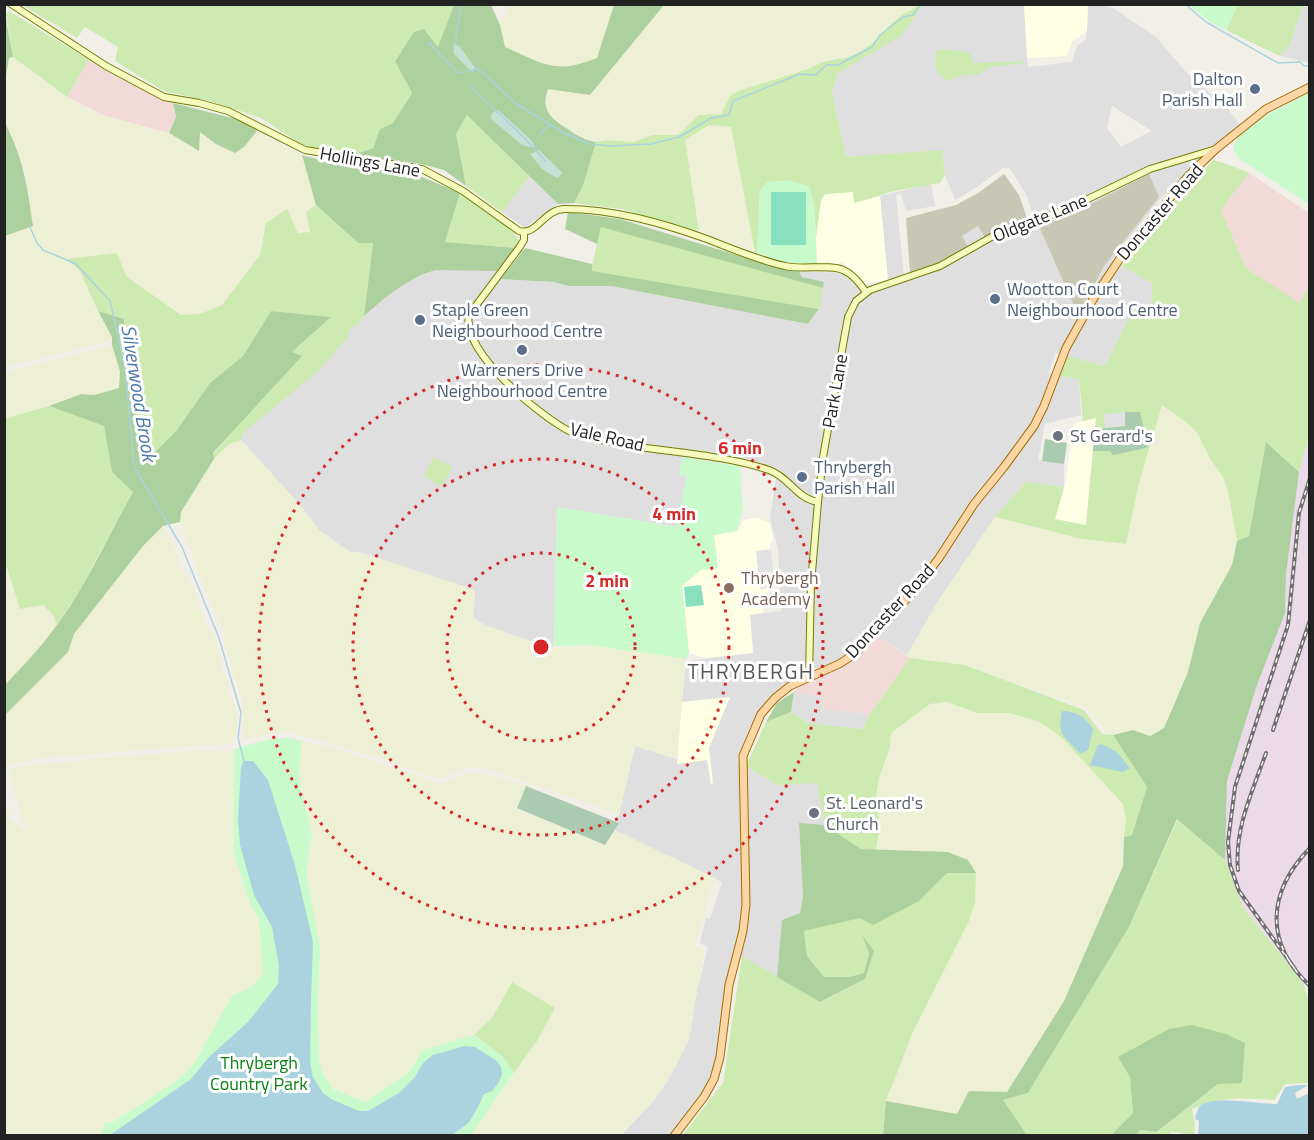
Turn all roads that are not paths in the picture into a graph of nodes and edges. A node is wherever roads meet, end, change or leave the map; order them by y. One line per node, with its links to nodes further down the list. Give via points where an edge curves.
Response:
1 (11, 4): 4 (street, Hollings Lane, via 106,66 164,97 228,111 299,147 320,153 422,170 463,191)
2 (1310, 87): 3 (main road, Doncaster Road, via 1260,113)
3 (1216, 149): 5 (street, Oldgate Lane, via 1150,169 1065,210 995,235 940,266); 7 (main road, Doncaster Road, via 1120,257 1079,323 1034,426 974,504 923,580 855,654)
4 (524, 232): 5 (street, via 531,231 557,210 621,214 673,227 784,266 839,268); 6 (street, Vale Road, via 519,248 468,320 473,341 506,382 571,432 739,461 778,474 806,499)
5 (866, 291): 6 (street, Park Lane, via 848,317)
6 (818, 502): 7 (street, Park Lane)
7 (808, 676): 8 (main road, Doncaster Road, via 781,692 767,706 743,756 746,904 729,985 720,1057 704,1097)
8 (674, 1136)

